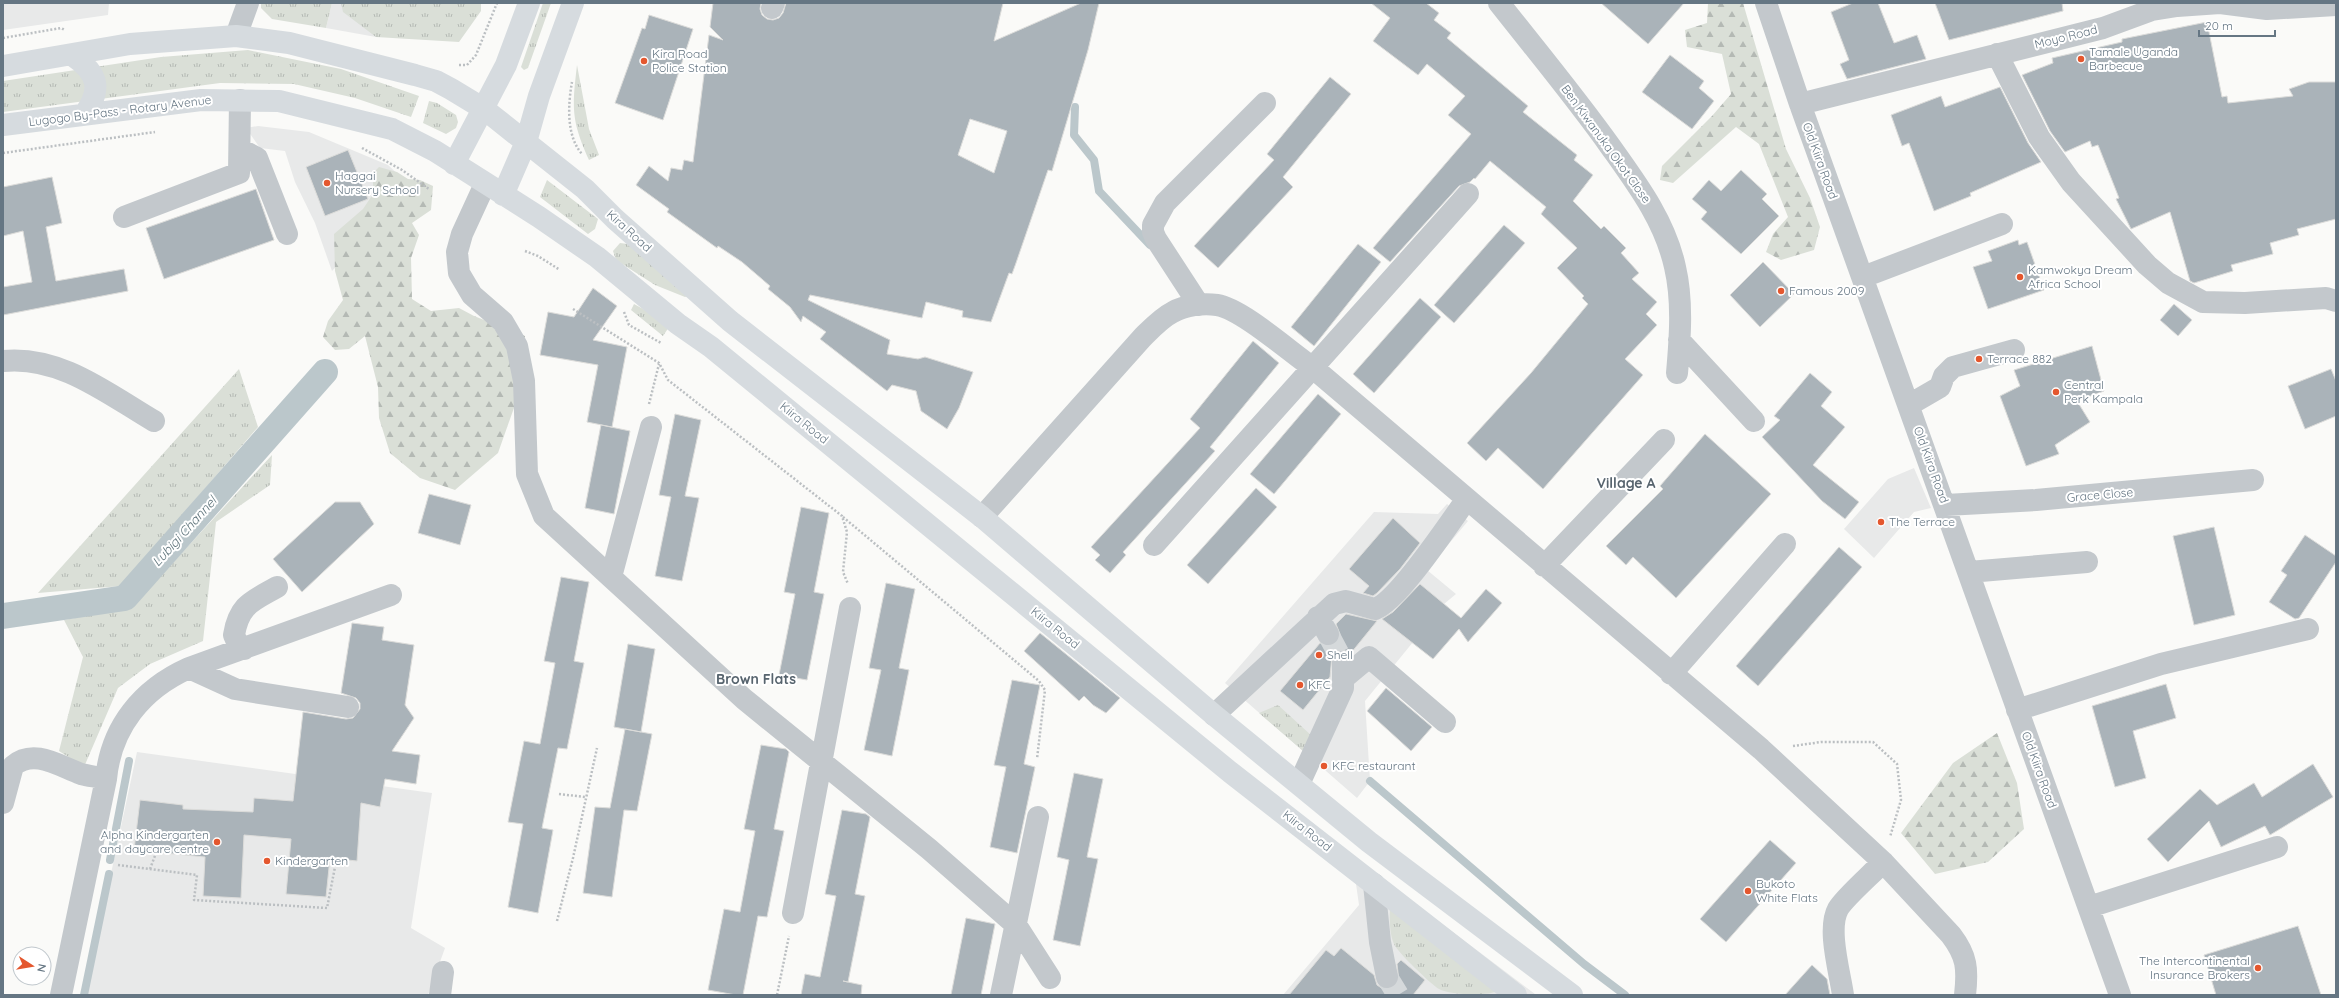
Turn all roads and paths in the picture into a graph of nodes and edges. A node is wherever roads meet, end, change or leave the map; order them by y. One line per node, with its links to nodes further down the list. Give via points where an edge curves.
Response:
1 (248, 3): 9 (street)
2 (497, 3): 12 (path, via 476,55 467,65)
3 (530, 3): 18 (main road, via 506,65)
4 (572, 3): 22 (main road, via 539,96)
5 (1498, 3): 40 (street, Ben Kiwanuka Okot Close, via 1586,113 1655,211 1676,268)
6 (1766, 3): 17 (street, Old Kiira Road)
7 (2176, 4): 8 (street, Moyo Road, via 2220,3 2267,9); 10 (street, Moyo Road, via 2103,28)
8 (2336, 5)
9 (236, 36): 11 (main road, via 130,44); 18 (main road, via 289,43 429,79)
10 (1997, 54): 17 (street, Moyo Road); 37 (street, via 2039,137 2072,182 2115,232 2168,283 2203,302)
11 (72, 55): 13 (main road); 19 (main road, via 85,64 93,74 96,90 92,104)
12 (452, 65)
13 (3, 66)
14 (573, 74): 26 (path, via 568,100 571,128 578,149)
15 (240, 100): 19 (main road, Lugogo By-Pass - Rotary Avenue, via 201,100); 24 (street); 27 (main road, Lugogo By-Pass - Rotary Avenue, via 279,101 392,129 429,147)
16 (1265, 103): 38 (street, via 1165,203 1153,225 1156,239)
17 (1800, 104): 36 (street, Old Kiira Road)
18 (484, 109): 22 (main road); 27 (main road)
19 (84, 115): 20 (main road, Lugogo By-Pass - Rotary Avenue)
20 (3, 125)
21 (159, 131): 25 (path)
22 (526, 142): 29 (main road); 55 (main road, Kira Road, via 585,188 615,219 730,321)
23 (358, 147): 28 (path, via 402,170)
24 (240, 149): 31 (street, via 240,173); 33 (street, via 257,158)
25 (3, 153)
26 (586, 158)
27 (454, 164): 29 (main road, Lugogo By-Pass - Rotary Avenue)
28 (429, 189)
29 (494, 190): 61 (street, via 462,234 457,252 459,273 472,295 503,322 517,346 524,381 527,474 544,516); 89 (main road, Kiira Road, via 597,257 678,324 717,352 1230,772)
30 (1468, 194): 44 (street)
31 (124, 217)
32 (2002, 224): 36 (street)
33 (287, 234)
34 (525, 251): 35 (path)
35 (560, 270)
36 (1863, 277): 46 (street, Old Kiira Road)
37 (2331, 300)
38 (1200, 305): 44 (street, via 1219,305 1238,314); 55 (street, via 1173,312 1142,338)
39 (573, 309): 43 (path)
40 (1679, 340): 45 (street, Ben Kiwanuka Okot Close); 48 (street)
41 (2014, 350): 46 (street, via 1953,367 1944,376 1940,387)
42 (3, 361): 47 (street, via 32,360 65,370)
43 (659, 363): 49 (path, via 648,407); 54 (path, via 668,380)
44 (1312, 367): 52 (street); 57 (street)
45 (1677, 373)
46 (1910, 405): 53 (street, Old Kiira Road)
47 (154, 421)
48 (1754, 421)
49 (651, 428): 61 (street)
50 (1664, 440): 59 (street)
51 (2253, 480): 53 (street, Grace Close, via 2036,500)
52 (1466, 500): 59 (street); 71 (street, via 1419,564 1385,604 1375,609 1346,601 1334,604 1323,626)
53 (1946, 505): 60 (street, Old Kiira Road)
54 (842, 516): 64 (path, via 847,532 843,572 851,594); 75 (path, via 1039,681 1045,690)
55 (982, 517): 71 (main road)
56 (1785, 544): 68 (street)
57 (1154, 545)
58 (2086, 562): 60 (street)
59 (1544, 566): 68 (street)
60 (1969, 572): 70 (street, Old Kiira Road)
61 (611, 577): 76 (street, via 744,699)
62 (277, 587): 66 (street, via 246,605 241,613 234,635)
63 (391, 595): 66 (street)
64 (850, 608): 76 (street)
65 (2308, 629): 70 (street, via 2161,664)
66 (244, 649): 67 (street)
67 (189, 668): 69 (street, via 235,689); 77 (street, via 167,678 138,704 119,730 108,759)
68 (1671, 674): 74 (street)
69 (348, 707)
70 (2018, 710): 90 (street, Old Kiira Road)
71 (1214, 715): 78 (main road)
72 (1445, 722): 78 (street, via 1369,657 1344,669 1343,688)
73 (597, 748): 80 (path)
74 (1761, 749): 85 (street); 85 (path, via 1821,742 1873,742 1897,764 1901,800)
75 (1037, 759)
76 (821, 762): 91 (street); 93 (street, via 929,849)
77 (106, 778): 81 (street, via 83,774 41,758 25,758 12,766); 97 (street)
78 (1299, 784): 102 (main road, via 1369,842)
79 (559, 794): 80 (path)
80 (585, 797): 92 (path)
81 (3, 803)
82 (1038, 817): 93 (street)
83 (2277, 847): 90 (street)
84 (156, 853): 88 (path)
85 (1883, 862): 103 (street, via 1838,909 1834,926 1835,946); 104 (street, via 1961,948 1966,963)
86 (118, 865): 88 (path)
87 (335, 867): 88 (path, via 327,908 194,900 197,875)
88 (150, 869)
89 (1374, 884): 95 (street, via 1380,942); 101 (main road, Kiira Road)
90 (2089, 907): 105 (street, Old Kiira Road)
91 (793, 914): 99 (path)
92 (557, 921)
93 (1016, 925): 96 (street); 100 (street)
94 (443, 972): 98 (street)
95 (1387, 977)
96 (1050, 978)
97 (61, 995)
98 (440, 995)
99 (777, 995)
100 (1001, 995)
101 (1516, 995)
102 (1572, 995)
103 (1843, 995)
104 (1965, 995)
105 (2120, 995)

